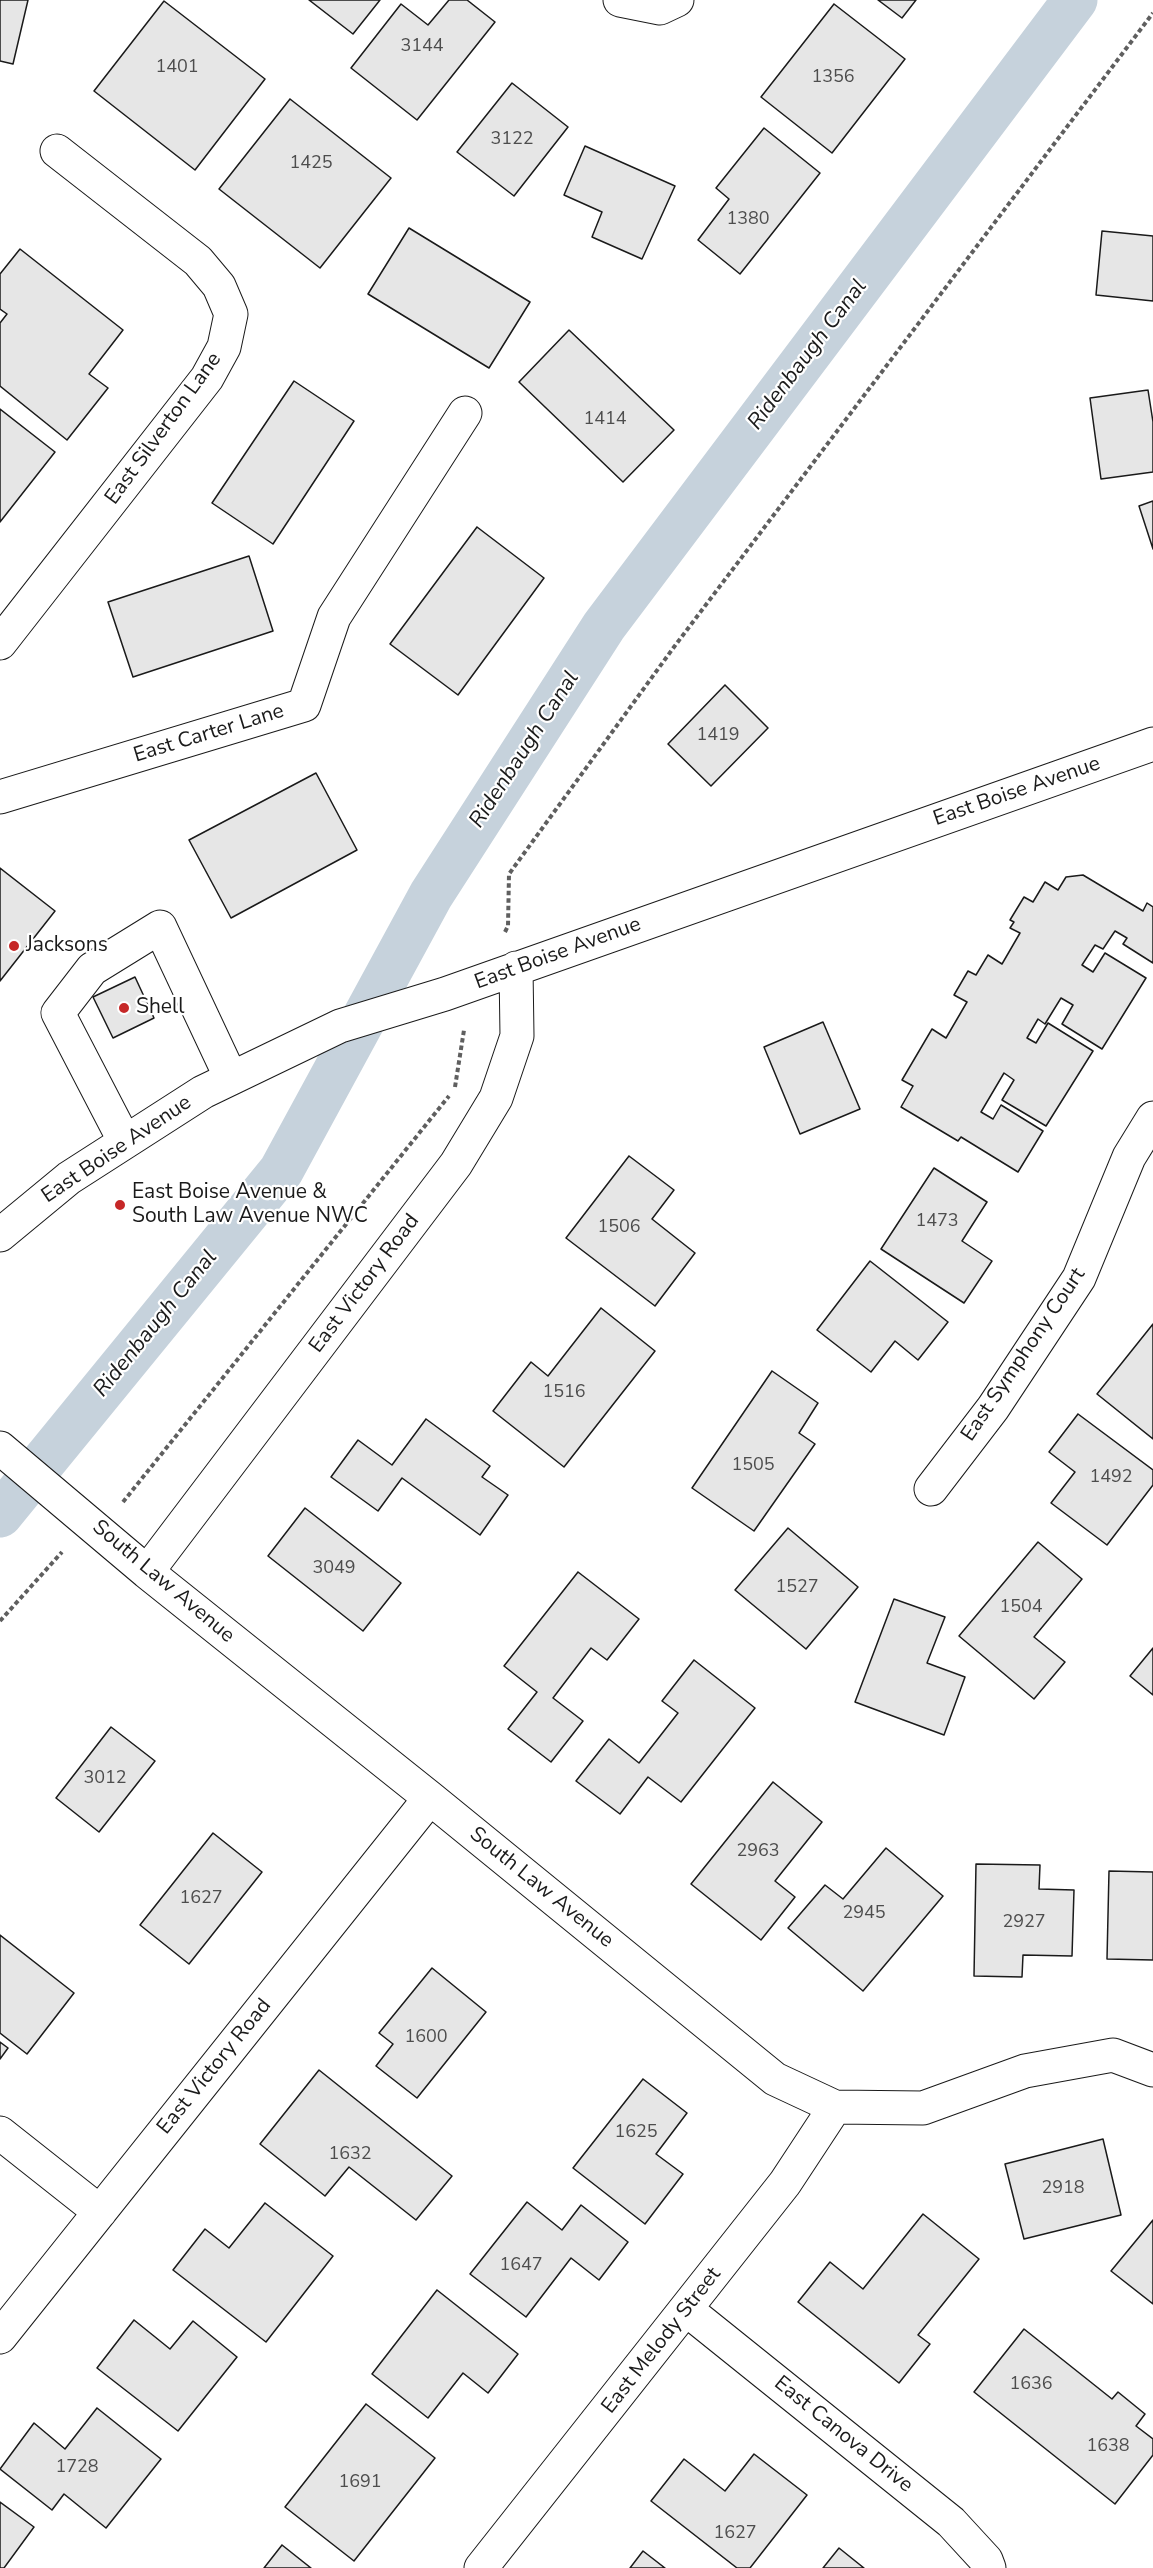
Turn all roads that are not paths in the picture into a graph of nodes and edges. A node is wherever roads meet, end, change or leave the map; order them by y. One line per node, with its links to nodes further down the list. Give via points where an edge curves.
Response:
1 (621, 0): 2 (street)
2 (669, 4)
3 (57, 151): 5 (street, East Silverton Lane, via 198,261 219,286 231,314 224,347 207,378)
4 (465, 412): 7 (street, East Carter Lane, via 334,616 304,705)
5 (0, 643)
6 (1153, 744): 8 (street, East Boise Avenue)
7 (0, 797)
8 (516, 968): 9 (street, East Boise Avenue, via 340,1026); 15 (street, East Victory Road, via 517,1036 496,1098 456,1164)
9 (231, 1078): 11 (street, East Boise Avenue); 11 (street, via 160,927 92,969 58,1013)
10 (1153, 1118): 14 (street, East Symphony Court, via 1129,1157 1079,1278 993,1408)
11 (125, 1142): 12 (street, East Boise Avenue, via 69,1178)
12 (0, 1235)
13 (0, 1448): 15 (street, South Law Avenue)
14 (931, 1489)
15 (147, 1572): 16 (street, South Law Avenue)
16 (430, 1798): 18 (street, South Law Avenue, via 775,2079); 20 (street, East Victory Road)
17 (1153, 2070): 18 (street, South Law Avenue, via 1113,2055 1025,2071 923,2108)
18 (835, 2107): 21 (street, East Melody Street, via 786,2183)
19 (0, 2133): 20 (street)
20 (100, 2212): 22 (street, East Victory Road)
21 (687, 2310): 23 (street, East Melody Street); 24 (street, East Canova Drive, via 951,2522)
22 (0, 2337)
23 (481, 2568)
24 (989, 2568)

